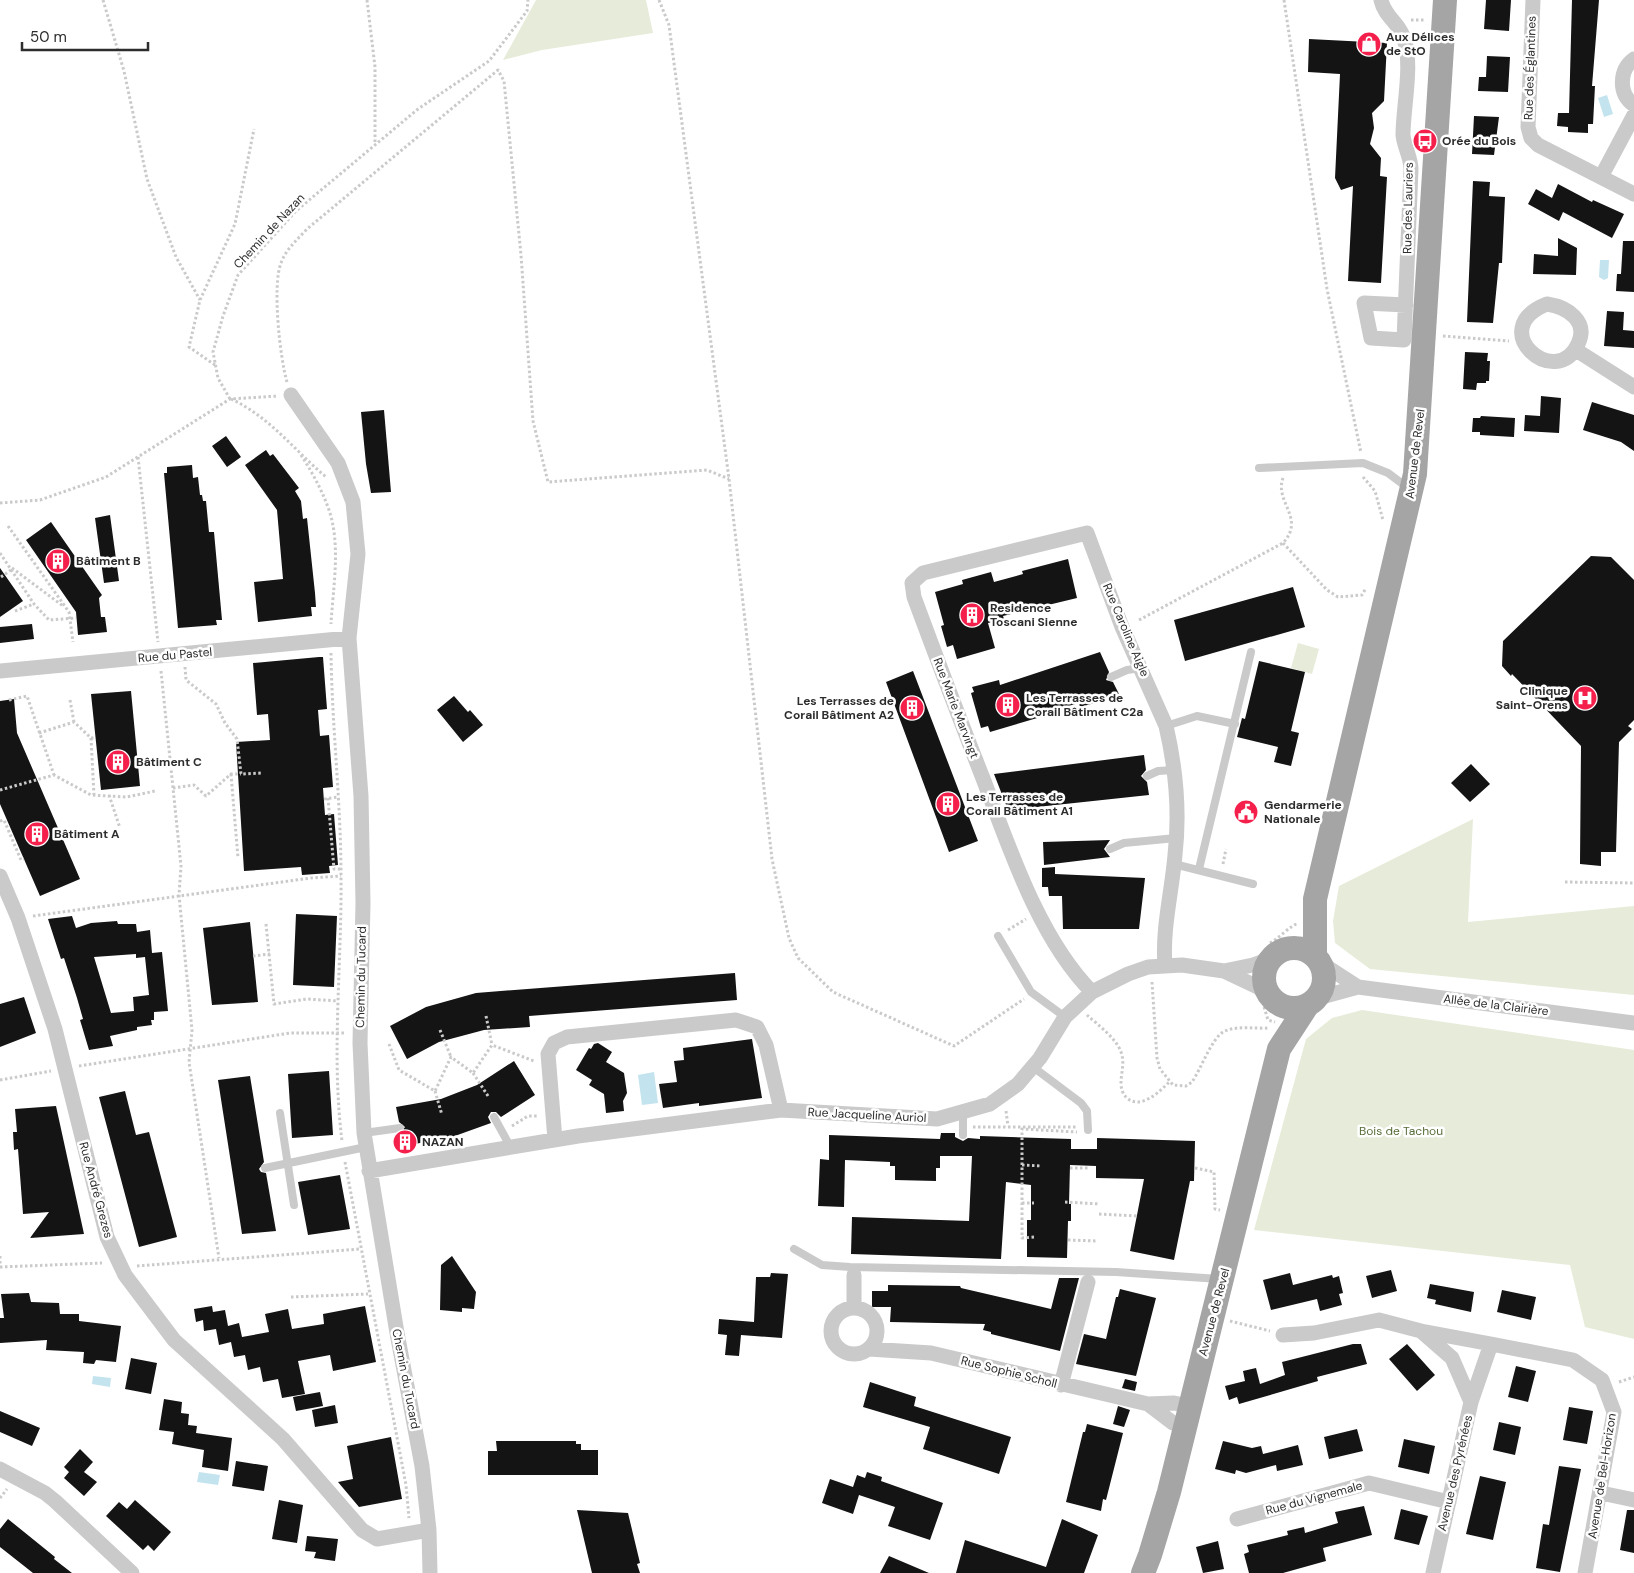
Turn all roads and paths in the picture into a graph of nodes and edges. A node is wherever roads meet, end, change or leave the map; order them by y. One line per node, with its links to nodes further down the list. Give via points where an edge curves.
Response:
1 (103, 0): 18 (path, via 124,71 148,179 176,257)
2 (367, 0): 15 (path, via 375,67)
3 (528, 0): 15 (path, Chemin de Nazan, via 527,11 489,61 418,109)
4 (659, 0): 35 (path, via 669,25)
5 (1284, 0): 29 (path, via 1327,289)
6 (1381, 0): 10 (street, Rue des Lauriers)
7 (1445, 0): 36 (main road, Avenue de Revel, via 1419,433)
8 (1533, 0): 16 (street, Rue des Églantines, via 1528,127 1531,138 1538,145)
9 (1432, 19): 10 (path, via 1406,21 1397,14)
10 (1390, 20): 19 (street, Rue des Lauriers, via 1404,37 1407,53 1403,135 1404,148 1411,161)
11 (1634, 59): 12 (street, via 1625,69 1622,86)
12 (1634, 105)
13 (1634, 115): 16 (street)
14 (254, 129): 18 (path, via 235,224)
15 (376, 145): 23 (path, Chemin de Nazan, via 296,211 238,275 213,352)
16 (1601, 177): 17 (street, Rue des Églantines)
17 (1634, 194)
18 (200, 300): 23 (path, via 189,347)
19 (1406, 305)
20 (1437, 335): 21 (path)
21 (1522, 340): 22 (street, via 1541,360 1554,361); 22 (street, via 1527,318 1536,309 1547,304 1558,306 1578,321 1581,330)
22 (1576, 350): 24 (street)
23 (216, 366): 26 (path, Chemin de Nazan, via 218,378)
24 (1634, 387)
25 (291, 395): 26 (path); 35 (path, via 282,364 277,282 290,246 498,70 504,81 533,421 548,482 707,470); 53 (street, Chemin du Tucard, via 338,464 353,502 358,554)
26 (230, 399): 27 (path, via 274,426); 28 (path)
27 (301, 455): 34 (path); 54 (path, via 326,503 335,542)
28 (138, 457): 37 (path, via 106,477 40,500); 58 (path)
29 (1363, 462): 30 (lane); 33 (path); 36 (lane, via 1388,473)
30 (1304, 464): 31 (lane); 41 (path, via 1282,479 1293,524 1290,536)
31 (1259, 468)
32 (1358, 474): 33 (path)
33 (1366, 479): 38 (path, via 1376,491)
34 (330, 480)
35 (729, 480): 111 (path, via 772,859 789,938 798,958 833,992 954,1046)
36 (1412, 492): 97 (main road, Avenue de Revel)
37 (0, 503)
38 (1384, 525)
39 (8, 526): 48 (path)
40 (1087, 533): 59 (street, Rue Caroline Aigle); 98 (street, Rue Marie Marvingt, via 923,573 912,583 914,597 981,774)
41 (1283, 543): 46 (path, via 1327,590 1338,597 1362,595); 52 (path)
42 (0, 553): 43 (path)
43 (8, 565): 44 (path); 48 (path)
44 (11, 570): 45 (path); 47 (path)
45 (1, 577)
46 (1368, 586)
47 (34, 604): 49 (path); 51 (path, via 49,620)
48 (66, 608): 51 (path)
49 (15, 611)
50 (76, 618): 51 (path)
51 (70, 619): 55 (path)
52 (1139, 620)
53 (350, 638): 54 (street, Rue du Pastel); 144 (street, Chemin du Tucard, via 361,796 360,1043)
54 (330, 640): 57 (street, Rue du Pastel)
55 (73, 642)
56 (1251, 652): 65 (lane)
57 (183, 654): 58 (street, Rue du Pastel); 71 (path, via 186,680 216,704 224,723 237,739)
58 (159, 656): 60 (street, Rue du Pastel); 74 (path)
59 (1141, 668): 61 (lane); 66 (street, Rue Caroline Aigle)
60 (0, 671)
61 (1111, 677)
62 (9, 700): 67 (path, via 27,696)
63 (70, 700): 64 (path)
64 (74, 722): 67 (path); 77 (path, via 94,738)
65 (1235, 724): 66 (lane, via 1197,716); 89 (lane)
66 (1166, 726): 68 (street, Rue Caroline Aigle)
67 (39, 733): 72 (path)
68 (1174, 770): 73 (lane); 82 (street, Rue Caroline Aigle, via 1178,797)
69 (262, 773): 71 (path)
70 (231, 774): 71 (path); 74 (path, via 206,796 194,785); 85 (path)
71 (241, 774)
72 (54, 775): 75 (path); 77 (path)
73 (1147, 776)
74 (173, 788): 96 (path, via 181,866)
75 (0, 790)
76 (155, 791): 78 (path, via 128,797)
77 (94, 795): 78 (path)
78 (109, 795): 81 (path)
79 (338, 797): 88 (path, via 326,799 334,869)
80 (0, 821): 86 (path, via 4,820 21,860)
81 (120, 828)
82 (1176, 838): 83 (lane, via 1124,843); 87 (street, Rue Caroline Aigle)
83 (1110, 849)
84 (1226, 849): 90 (path)
85 (238, 858)
86 (24, 859)
87 (1174, 864): 89 (lane); 106 (street, Rue Caroline Aigle, via 1164,945)
88 (341, 869)
89 (1199, 869): 90 (lane)
90 (1220, 875): 95 (lane)
91 (0, 876): 99 (street, Rue André Grezes)
92 (342, 876): 96 (path)
93 (1565, 882): 94 (path)
94 (1634, 883)
95 (1253, 884)
96 (179, 895): 99 (path); 124 (path, via 192,1030)
97 (1315, 899): 103 (main road, Avenue de Revel); 105 (main road, Avenue de Revel)
98 (1038, 913): 101 (path); 110 (street, Rue Marie Marvingt, via 1077,977)
99 (18, 918): 128 (street, Rue André Grezes, via 55,1029)
100 (266, 924): 102 (path)
101 (998, 936): 111 (lane)
102 (270, 954): 104 (path); 113 (path, via 274,1004 307,999)
103 (1276, 955): 105 (main road, via 1295,948 1310,952); 108 (street, Rue Jacqueline Auriol, via 1253,965); 112 (main road, via 1264,974)
104 (253, 956)
105 (1318, 960): 109 (street, Allée de la Clairière); 114 (main road, via 1324,970 1324,984)
106 (1165, 965): 107 (street, Rue Jacqueline Auriol); 108 (street, Rue Jacqueline Auriol)
107 (1148, 967): 110 (street, Rue Jacqueline Auriol); 131 (path, via 1154,999 1157,1058)
108 (1224, 971): 112 (street, Rue Jacqueline Auriol)
109 (1358, 987): 114 (street, Allée de la Clairière); 118 (street, Allée de la Clairière)
110 (1092, 992): 115 (street, Rue Jacqueline Auriol)
111 (1032, 993): 117 (lane)
112 (1270, 996): 114 (main road, via 1289,1008); 121 (main road, Avenue de Revel)
113 (338, 1000)
114 (1312, 1002): 121 (main road, Avenue de Revel)
115 (1077, 1006): 117 (street, Rue Jacqueline Auriol); 131 (path, via 1121,1052 1123,1071 1120,1084 1128,1100 1146,1100)
116 (486, 1016): 123 (path)
117 (1066, 1017): 127 (street, Rue Jacqueline Auriol)
118 (1634, 1023)
119 (440, 1030): 125 (path)
120 (337, 1032): 124 (path, via 290,1033)
121 (1274, 1039): 131 (path, via 1248,1028 1223,1032 1192,1082 1180,1087); 173 (main road, Avenue de Revel)
122 (389, 1044): 132 (path, via 398,1070)
123 (492, 1045): 126 (path); 129 (path)
124 (190, 1048): 128 (path); 169 (path, via 188,1062)
125 (451, 1057): 129 (path); 132 (path)
126 (549, 1067): 134 (street, via 548,1054 554,1043 567,1037 736,1020 757,1027 766,1046); 137 (street)
127 (1033, 1067): 140 (street, Rue Jacqueline Auriol, via 1018,1084); 142 (lane, via 1081,1103 1087,1111)
128 (64, 1069): 130 (path); 171 (street, Rue André Grezes, via 107,1236)
129 (473, 1074): 133 (path)
130 (0, 1080)
131 (1169, 1082)
132 (436, 1091): 136 (path)
133 (488, 1096)
134 (781, 1110): 140 (street, Rue Jacqueline Auriol, via 937,1119); 145 (street, Rue Jacqueline Auriol)
135 (280, 1113): 147 (lane)
136 (442, 1115)
137 (553, 1116): 139 (path, via 528,1116 510,1127); 145 (street)
138 (494, 1118): 146 (lane)
139 (505, 1120)
140 (963, 1125): 142 (path)
141 (400, 1128): 144 (lane)
142 (1088, 1129)
143 (1078, 1132): 148 (path, via 1022,1130)
144 (365, 1140): 147 (lane); 154 (street, Chemin du Tucard)
145 (555, 1140): 146 (street, Rue Jacqueline Auriol)
146 (511, 1148): 154 (street, Rue Jacqueline Auriol)
147 (287, 1164): 150 (lane); 159 (lane)
148 (1022, 1166): 149 (path); 156 (path)
149 (1042, 1166)
150 (265, 1168)
151 (1070, 1168): 152 (path)
152 (1089, 1168)
153 (1195, 1168): 160 (path, via 1214,1172 1215,1208)
154 (369, 1171): 192 (street, Chemin du Tucard, via 422,1466)
155 (1065, 1202): 158 (path)
156 (1022, 1203): 157 (path); 163 (path, via 1022,1238)
157 (1034, 1203)
158 (1100, 1204)
159 (294, 1205)
160 (1223, 1210)
161 (1099, 1214): 162 (path)
162 (1137, 1216)
163 (1034, 1238)
164 (1068, 1240): 165 (path)
165 (1098, 1241)
166 (360, 1249): 169 (path)
167 (794, 1249): 173 (lane, via 822,1265 850,1267 1116,1272)
168 (0, 1257): 170 (path)
169 (219, 1258): 171 (path)
170 (0, 1267): 171 (path, via 99,1263)
171 (122, 1268): 192 (street, Rue André Grezes, via 174,1340 283,1439 362,1530 377,1539)
172 (854, 1275): 177 (street)
173 (1223, 1279): 186 (main road, Avenue de Revel)
174 (1088, 1282): 183 (street)
175 (368, 1294): 176 (path)
176 (291, 1297)
177 (854, 1308): 182 (street, via 867,1312 876,1323 876,1338); 182 (street, Rue Sophie Scholl, via 846,1309 834,1319 831,1335 846,1352 861,1353)
178 (1226, 1320): 180 (path)
179 (1421, 1330): 180 (street, Avenue des Pyrénées, via 1379,1320 1314,1333); 181 (street, Avenue des Pyrénées); 184 (street, Avenue des Pyrénées, via 1452,1358)
180 (1283, 1335)
181 (1491, 1344): 184 (street); 188 (street, Avenue de Bel-Horizon, via 1573,1360 1602,1380 1614,1412)
182 (869, 1349): 183 (street, Rue Sophie Scholl, via 931,1353)
183 (1061, 1384): 185 (street, Rue Sophie Scholl)
184 (1472, 1402): 190 (street, Avenue des Pyrénées)
185 (1148, 1404): 186 (street, Rue Sophie Scholl, via 1174,1403); 186 (street, Rue Sophie Scholl, via 1173,1423)
186 (1187, 1416): 195 (main road, Avenue de Revel, via 1169,1492)
187 (0, 1469): 193 (street, via 50,1497)
188 (1601, 1493): 189 (street); 197 (street, Avenue de Bel-Horizon)
189 (1634, 1500)
190 (1449, 1502): 191 (street, Rue du Vignemale, via 1369,1483); 196 (street, Avenue des Pyrénées)
191 (1237, 1519)
192 (429, 1530): 194 (street, Chemin du Tucard)
193 (132, 1573)
194 (430, 1573)
195 (1143, 1573)
196 (1433, 1573)
197 (1585, 1573)

